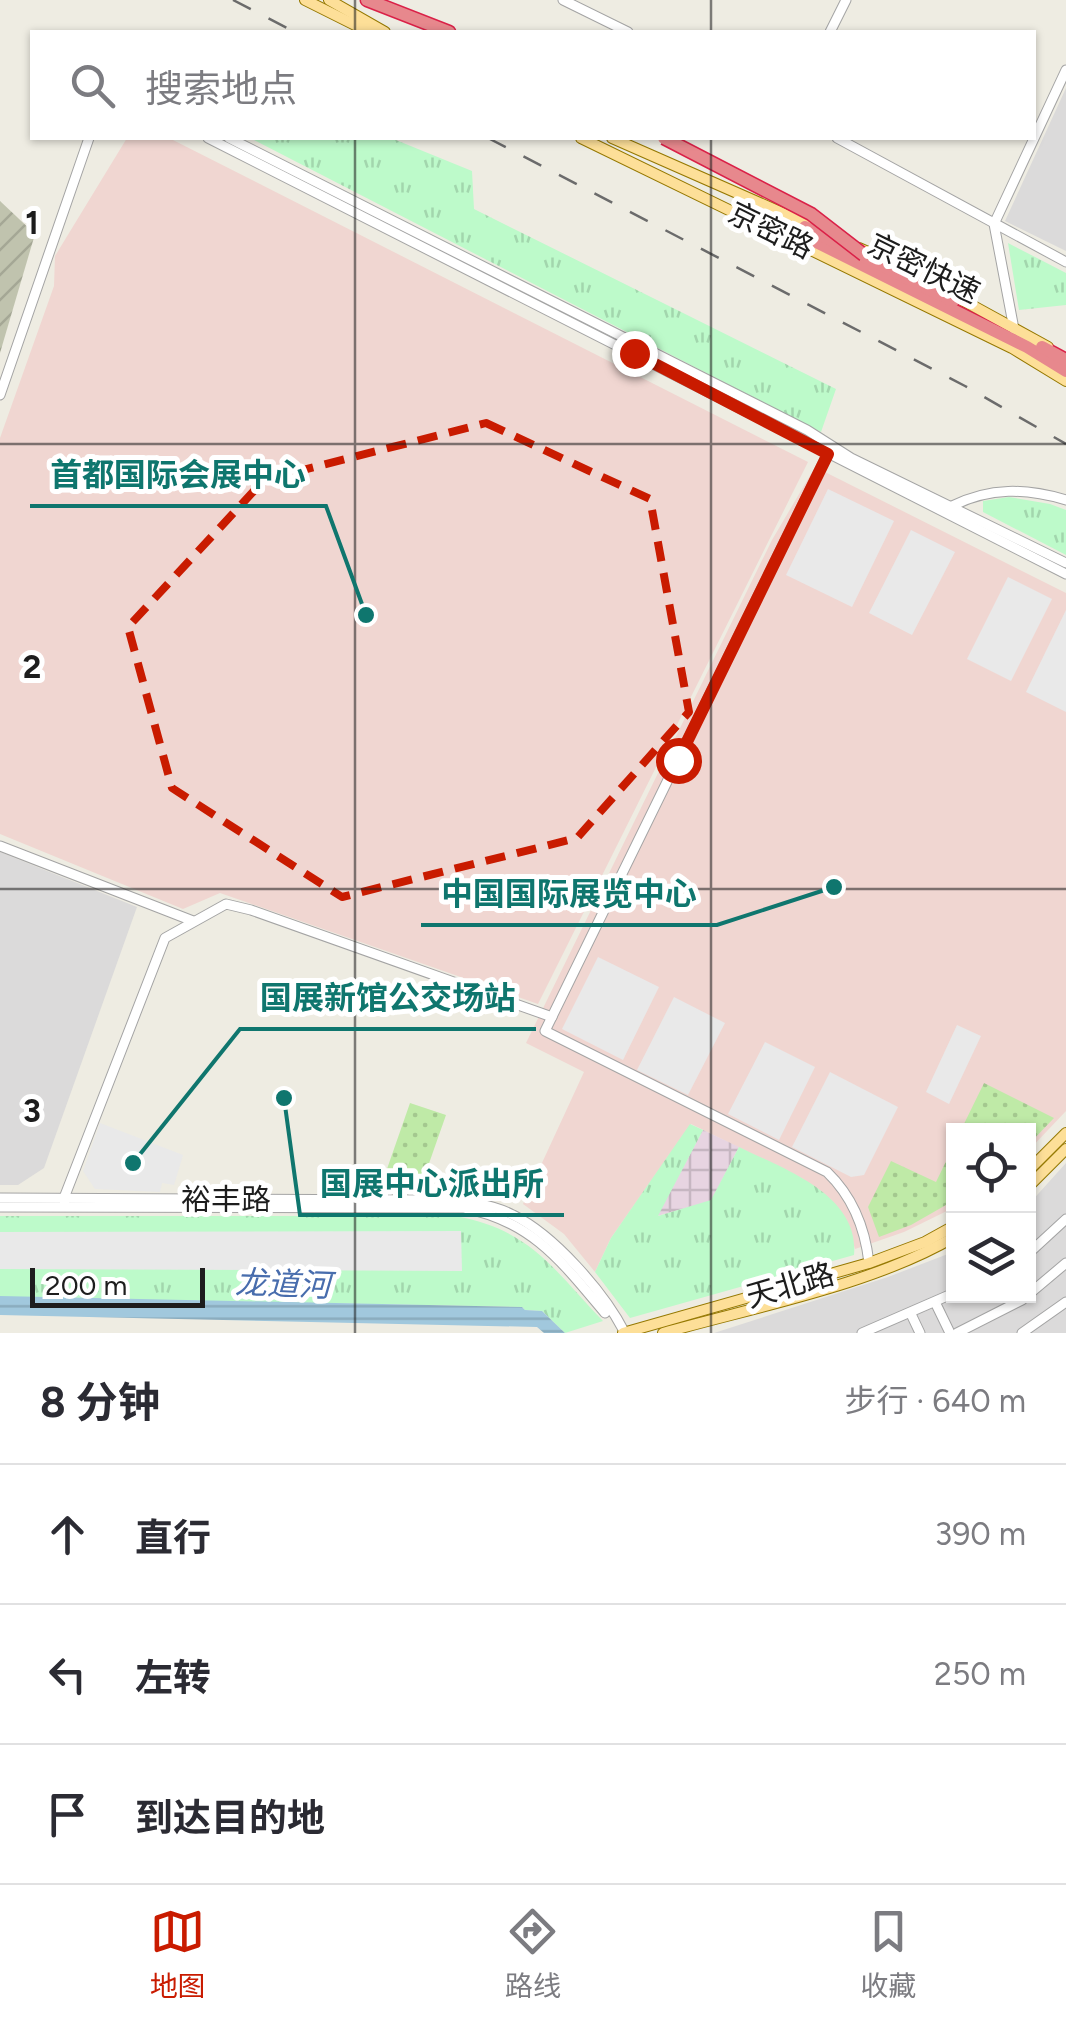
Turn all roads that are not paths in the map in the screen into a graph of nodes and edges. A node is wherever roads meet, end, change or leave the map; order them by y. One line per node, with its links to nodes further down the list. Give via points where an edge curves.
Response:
1 (305, 0): 8 (main road)
2 (329, 0): 9 (main road)
3 (366, 0): 10 (highway)
4 (563, 0): 7 (street)
5 (598, 0): 7 (street)
6 (846, 0): 12 (street)
7 (591, 14): 11 (street)
8 (365, 30)
9 (382, 30)
10 (444, 30)
11 (624, 30)
12 (831, 30)
13 (1066, 70): 14 (street)
14 (1036, 134)
15 (87, 140): 30 (street)
16 (212, 140): 31 (street)
17 (233, 140): 33 (street)
18 (584, 140): 29 (main road, 京密路, via 1012,348)
19 (616, 140): 26 (main road, 京密路, via 902,267)
20 (668, 140): 24 (highway, bridge, via 811,214)
21 (841, 140): 23 (street)
22 (1033, 140): 23 (street)
23 (994, 224): 25 (street); 26 (street)
24 (864, 256): 27 (highway, 京密快速); 28 (highway, 京密快速, bridge, via 759,210)
25 (1066, 262)
26 (1014, 329): 27 (main road, 京密路)
27 (1066, 358)
28 (1066, 371)
29 (1066, 381)
30 (0, 395)
31 (828, 454): 35 (street); 38 (street)
32 (1066, 500): 33 (street, via 1012,490)
33 (952, 506): 34 (street)
34 (1066, 563)
35 (1066, 574)
36 (0, 846): 37 (street)
37 (193, 921): 38 (street, via 226,904 251,910); 44 (street, via 165,938)
38 (552, 1017): 50 (street, via 545,1031 828,1172 854,1203)
39 (1066, 1133): 41 (main road)
40 (1066, 1149): 42 (main road)
41 (1036, 1163)
42 (1036, 1179)
43 (0, 1198): 44 (street, 裕丰路)
44 (64, 1202): 45 (street, 裕丰路); 57 (street, 裕丰路, via 485,1205 518,1217 554,1245)
45 (0, 1207)
46 (1066, 1219): 49 (street)
47 (946, 1231): 50 (main road, 天北路)
48 (946, 1242): 58 (main road, 天北路, via 873,1274)
49 (1036, 1247)
50 (868, 1262): 57 (main road, 天北路)
51 (1066, 1263): 56 (street, via 1022,1300)
52 (946, 1297): 53 (street)
53 (936, 1302): 55 (street); 56 (street)
54 (1066, 1302): 61 (street)
55 (911, 1314): 59 (street); 60 (street)
56 (960, 1332)
57 (624, 1333)
58 (663, 1333)
59 (862, 1333)
60 (920, 1333)
61 (1022, 1333)

